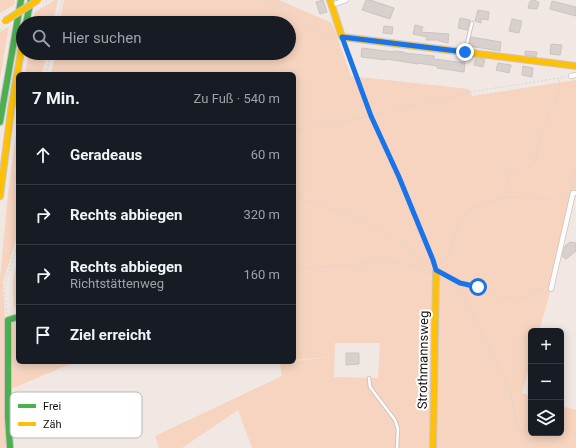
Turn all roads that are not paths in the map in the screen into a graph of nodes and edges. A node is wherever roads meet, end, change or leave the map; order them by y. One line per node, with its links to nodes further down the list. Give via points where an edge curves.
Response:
1 (21, 0): 6 (main road)
2 (31, 0): 7 (main road)
3 (38, 0): 9 (main road, bridge)
4 (346, 0): 5 (street)
5 (331, 2): 11 (main road, via 342,37)
6 (18, 16)
7 (28, 16)
8 (472, 23): 11 (lane)
9 (3, 24)
10 (16, 29): 16 (main road)
11 (465, 52): 13 (main road)
12 (20, 60): 14 (main road)
13 (576, 66)
14 (18, 72)
15 (16, 81): 18 (main road)
16 (0, 122)
17 (574, 193): 20 (street)
18 (0, 196)
19 (438, 272): 25 (main road, Strothmannsweg)
20 (550, 289)
21 (16, 318): 23 (main road, via 8,320)
22 (369, 378): 24 (lane, via 370,387 395,420 398,429)
23 (10, 448)
24 (397, 448)
25 (433, 448)

